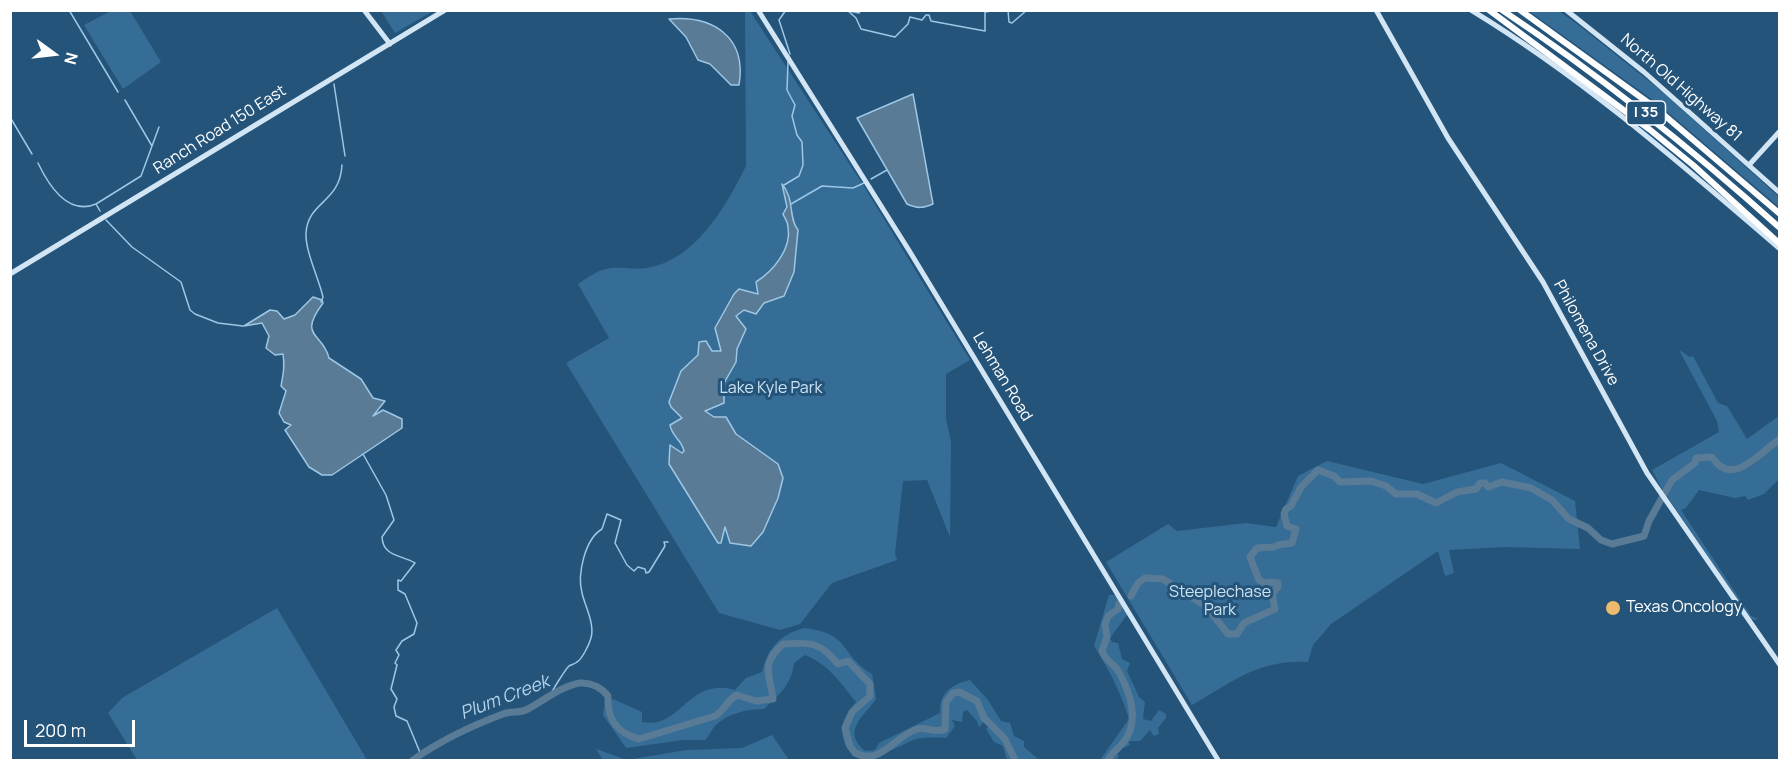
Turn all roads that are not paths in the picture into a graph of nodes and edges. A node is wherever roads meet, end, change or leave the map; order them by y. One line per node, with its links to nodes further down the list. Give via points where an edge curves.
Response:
1 (364, 10): 10 (street)
2 (445, 10): 10 (street, Ranch Road 150 East)
3 (758, 10): 20 (street, Lehman Road, via 910,252)
4 (1376, 10): 19 (street, Philomena Drive, via 1448,138 1543,282 1630,444)
5 (1471, 10): 17 (street, via 1557,67 1639,129)
6 (1489, 10): 16 (highway, via 1667,143)
7 (1502, 10): 15 (highway, I 35, via 1648,115)
8 (1520, 10): 14 (highway, I 35, via 1657,110)
9 (1566, 10): 12 (street, North Old Highway 81, via 1644,72)
10 (390, 44): 18 (street, Ranch Road 150 East)
11 (1779, 131): 12 (street)
12 (1749, 165): 13 (street, North Old Highway 81)
13 (1779, 193)
14 (1779, 214)
15 (1779, 228)
16 (1779, 244)
17 (1779, 249)
18 (10, 274)
19 (1779, 664)
20 (1218, 760)

